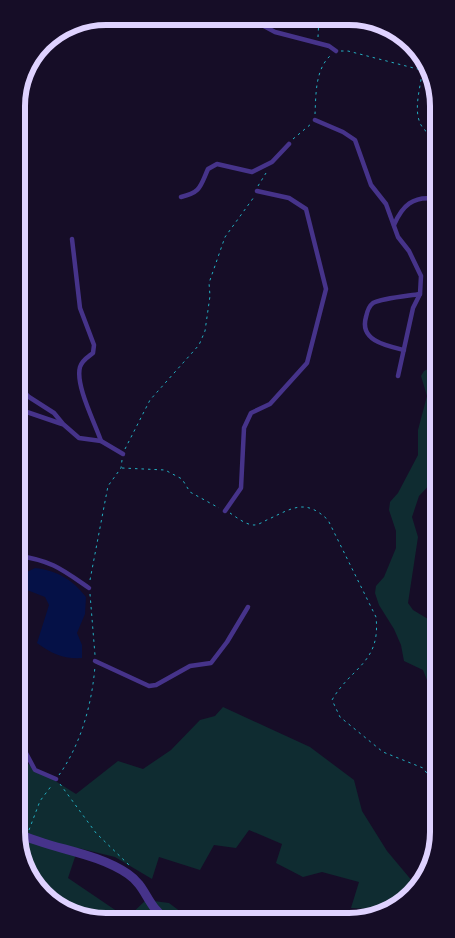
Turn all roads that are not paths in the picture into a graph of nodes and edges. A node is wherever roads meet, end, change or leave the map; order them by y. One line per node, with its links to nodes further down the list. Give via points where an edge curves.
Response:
1 (261, 25): 2 (lane, via 275,32 318,42)
2 (336, 51)
3 (315, 120): 8 (lane, via 355,140 371,185 386,204)
4 (289, 144): 6 (lane, via 272,162 252,172 217,164 208,169 200,189)
5 (257, 191): 18 (lane, via 289,198 306,208 326,289 307,363 270,404 251,413 244,428 241,488)
6 (181, 197)
7 (430, 199): 8 (lane, via 414,200 404,206)
8 (394, 226): 10 (lane, via 421,276)
9 (72, 239): 16 (lane, via 80,308 94,345 93,353 80,367 80,384)
10 (420, 294): 11 (lane, via 413,308); 11 (lane, via 374,303 365,320 367,334 374,341)
11 (404, 350): 12 (lane)
12 (398, 376)
13 (25, 393): 15 (lane, via 54,413)
14 (25, 411): 15 (lane)
15 (63, 424): 16 (lane, via 80,438)
16 (102, 441): 17 (lane)
17 (123, 454)
18 (225, 511)
19 (25, 557): 20 (lane, via 56,566)
20 (89, 588)
21 (248, 607): 22 (lane, via 211,663 190,666 156,685 143,685)
22 (95, 661)
23 (25, 751): 24 (lane, via 35,770)
24 (56, 779)
25 (25, 837): 26 (street, via 104,860 138,882 150,904)
26 (160, 913)

